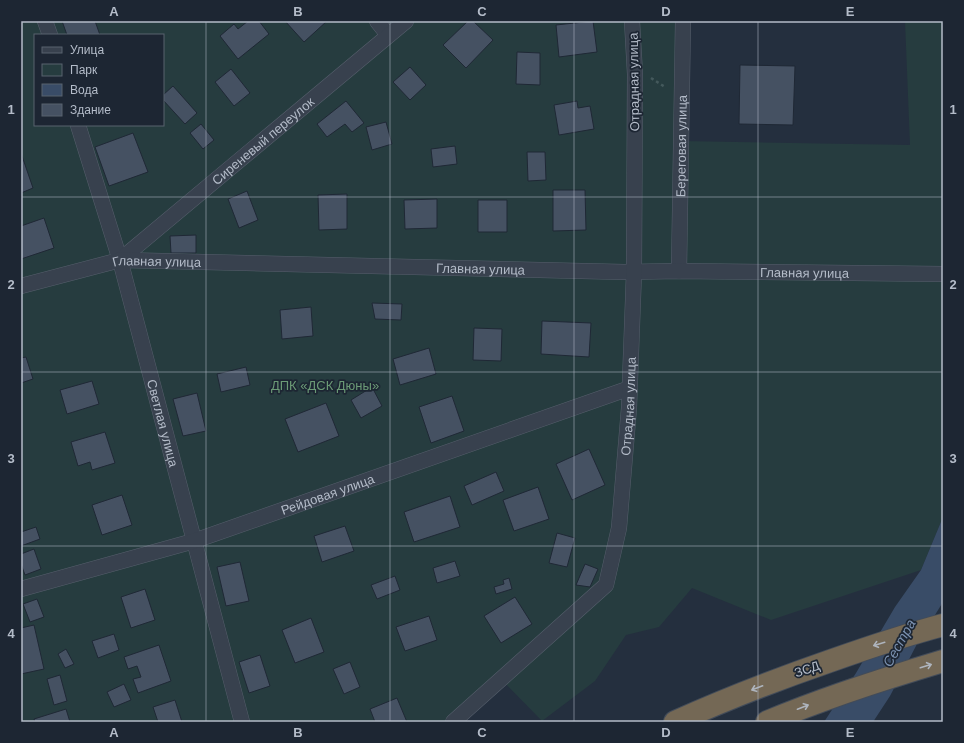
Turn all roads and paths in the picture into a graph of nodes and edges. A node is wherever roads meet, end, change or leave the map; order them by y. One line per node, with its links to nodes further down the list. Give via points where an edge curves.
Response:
1 (45, 21): 6 (street)
2 (378, 21): 7 (street)
3 (406, 21): 7 (street, Сиреневый переулок)
4 (632, 21): 8 (street, Отрадная улица)
5 (683, 21): 9 (street, Береговая улица)
6 (50, 34)
7 (388, 35): 11 (street, Сиреневый переулок)
8 (634, 53): 9 (path, via 649,76 670,91); 13 (street, Отрадная улица)
9 (682, 94): 12 (street, Береговая улица)
10 (78, 126): 11 (street, Светлая улица)
11 (120, 260): 13 (street, Главная улица); 15 (street, Главная улица); 17 (street, Светлая улица)
12 (679, 271): 13 (street, Главная улица); 14 (street, Главная улица)
13 (634, 272): 16 (street, Отрадная улица)
14 (943, 274)
15 (21, 286)
16 (630, 388): 17 (street, Рейдовая улица); 22 (street, Отрадная улица, via 619,528 606,585)
17 (194, 541): 18 (street, Рейдовая улица); 21 (street, Светлая улица)
18 (21, 589)
19 (943, 625): 23 (highway, ЗСД, one-way to 23, via 869,647 791,675)
20 (943, 661): 24 (highway, one-way to 20, via 874,682)
21 (242, 722)
22 (453, 722)
23 (675, 722)
24 (767, 722)

